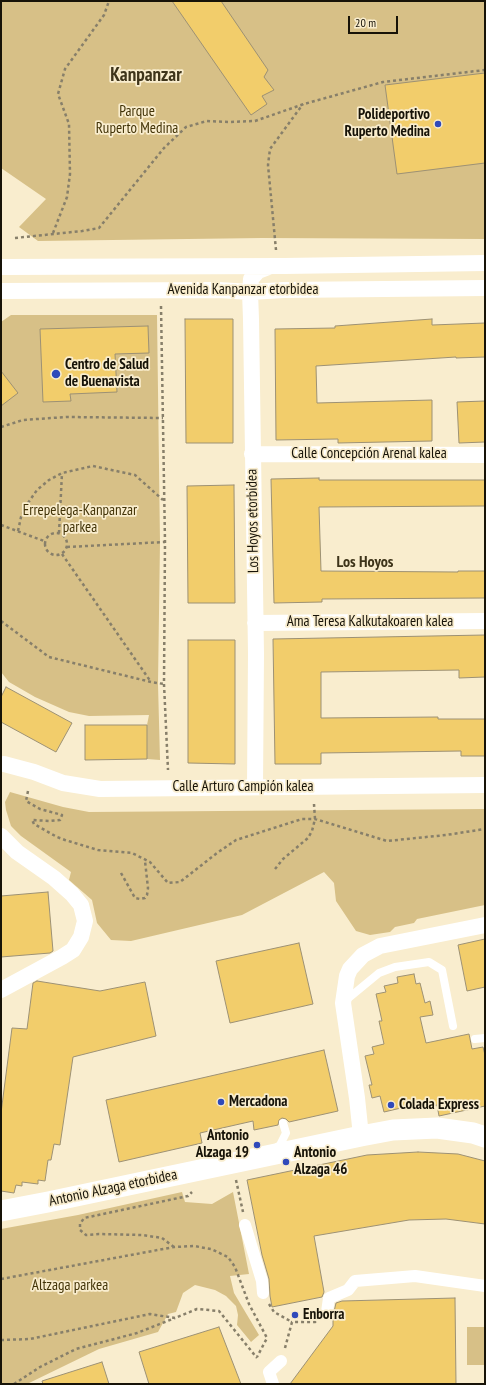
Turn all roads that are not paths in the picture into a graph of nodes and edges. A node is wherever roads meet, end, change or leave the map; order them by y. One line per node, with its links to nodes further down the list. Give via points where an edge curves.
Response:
1 (274, 259): 2 (street, Avenida Kanpanzar etorbidea); 3 (street, Avenida Kanpanzar etorbidea); 6 (street, Los Hoyos etorbidea, via 251,279)
2 (3, 263): 5 (street, via 12,286)
3 (485, 263)
4 (485, 288): 6 (street, Avenida Kanpanzar etorbidea)
5 (1, 290): 6 (street, Avenida Kanpanzar etorbidea)
6 (250, 292): 7 (street, Los Hoyos etorbidea)
7 (252, 454): 8 (street, Calle Concepción Arenal kalea); 10 (street, Los Hoyos etorbidea)
8 (485, 455)
9 (485, 621): 10 (street, Ama Teresa Kalkutakoaren kalea)
10 (255, 623): 13 (street, Los Hoyos etorbidea)
11 (2, 767): 13 (street, Calle Arturo Campión kalea, via 34,772 63,783 100,789)
12 (485, 785): 13 (street, Calle Arturo Campión kalea)
13 (255, 787)
14 (3, 835): 16 (street, via 18,852 72,894 80,905 85,921 81,937 73,950)
15 (485, 925): 17 (street, via 380,946 370,951 350,970)
16 (6, 987)
17 (343, 1003): 18 (lane, via 379,973 395,967 429,962 442,970); 23 (street)
18 (453, 1026)
19 (485, 1038): 20 (lane)
20 (475, 1039)
21 (284, 1124): 22 (lane)
22 (286, 1134): 25 (lane, via 293,1143 305,1145); 26 (lane, via 273,1150)
23 (361, 1136): 24 (street, Antonio Alzaga etorbidea, via 393,1130 437,1128); 25 (street, Antonio Alzaga etorbidea)
24 (485, 1137)
25 (334, 1142): 26 (street, Antonio Alzaga etorbidea)
26 (240, 1167): 27 (street, Antonio Alzaga etorbidea)
27 (1, 1211)
28 (245, 1225): 30 (street, via 262,1281)
29 (485, 1286): 31 (street, via 415,1276 355,1280 348,1290 329,1298)
30 (263, 1293)
31 (327, 1312)
32 (281, 1361): 33 (street)
33 (271, 1378)

